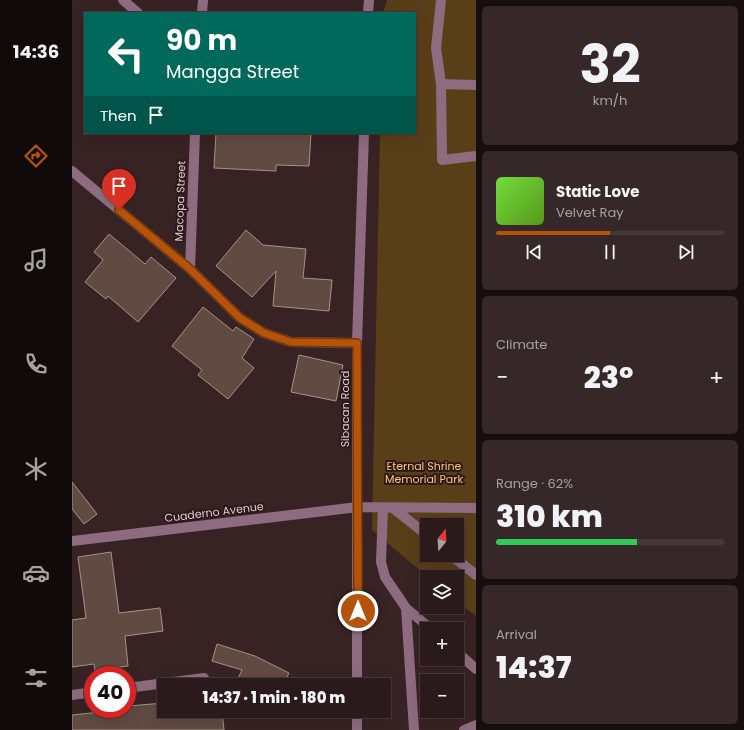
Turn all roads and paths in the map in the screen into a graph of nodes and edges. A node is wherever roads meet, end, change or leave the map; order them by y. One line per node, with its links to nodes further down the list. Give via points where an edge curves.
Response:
1 (123, 0): 5 (street)
2 (203, 0): 6 (street)
3 (369, 0): 7 (street)
4 (441, 0): 8 (street, via 436,48)
5 (137, 12)
6 (202, 12)
7 (368, 12)
8 (441, 84): 9 (street); 12 (street, via 442,160)
9 (476, 85)
10 (195, 134): 14 (street, Macopa Street)
11 (364, 134): 15 (street, Sibacan Road)
12 (476, 156)
13 (72, 171): 14 (street)
14 (190, 269): 15 (street, via 240,318 264,333 291,342)
15 (357, 343): 16 (street, Sibacan Road)
16 (358, 507): 17 (street, Cuaderno Avenue); 21 (street, Cuaderno Avenue); 28 (street, Sibacan Road)
17 (383, 508): 18 (street, Cuaderno Avenue); 24 (street, via 381,562 385,577)
18 (394, 508): 19 (street, Cuaderno Avenue); 20 (street)
19 (476, 508)
20 (420, 529)
21 (72, 541)
22 (460, 562): 23 (street)
23 (476, 575)
24 (406, 608): 25 (street); 36 (street)
25 (423, 622)
26 (464, 658): 27 (street)
27 (476, 669)
28 (358, 678)
29 (157, 684): 30 (street)
30 (136, 687)
31 (84, 693): 32 (street)
32 (72, 695)
33 (357, 718): 35 (street)
34 (476, 725): 37 (street)
35 (357, 730)
36 (414, 730)
37 (464, 730)

